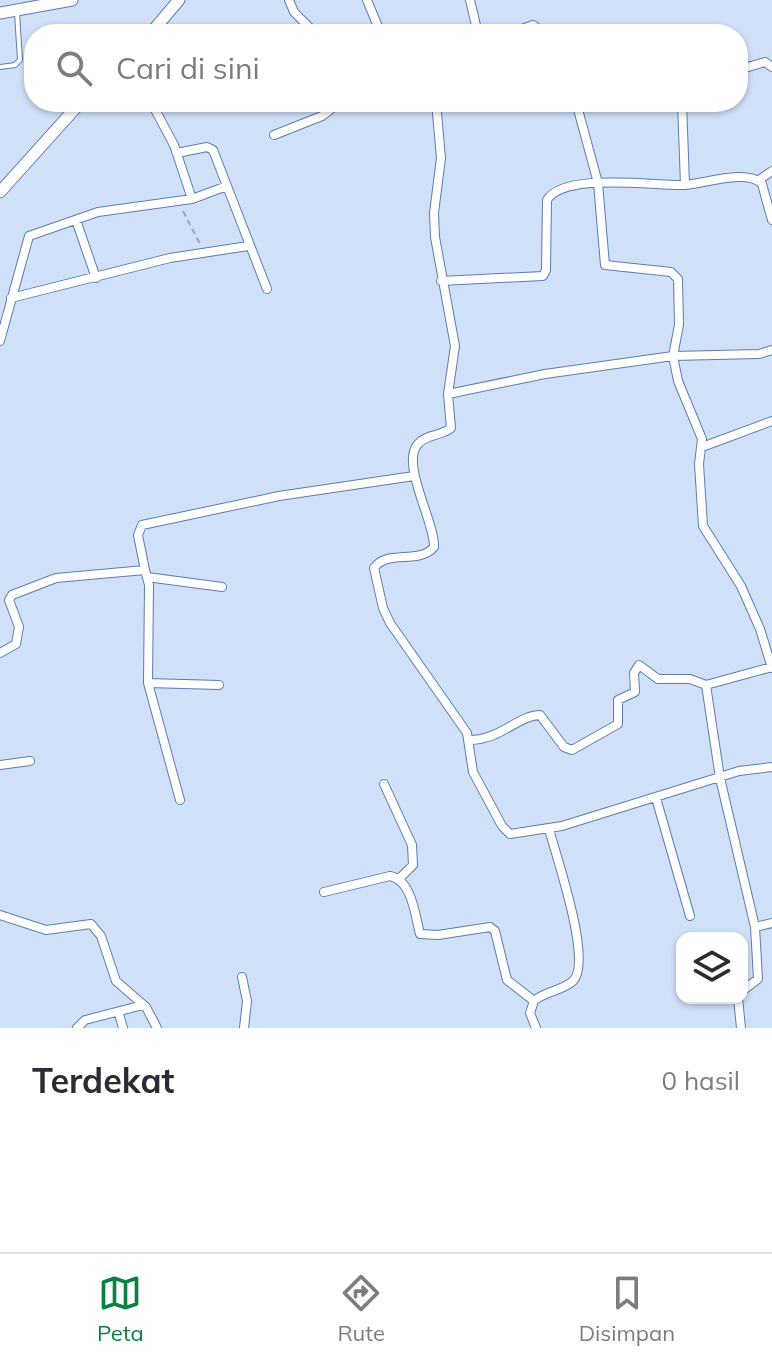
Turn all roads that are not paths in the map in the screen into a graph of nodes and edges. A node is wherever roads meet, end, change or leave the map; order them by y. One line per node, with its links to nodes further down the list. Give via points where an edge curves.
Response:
1 (72, 0): 6 (main road)
2 (179, 0): 9 (main road)
3 (289, 0): 10 (street)
4 (367, 0): 11 (street)
5 (470, 0): 12 (street)
6 (46, 2): 7 (main road)
7 (17, 11): 8 (main road); 13 (lane, via 20,60)
8 (0, 13)
9 (159, 24)
10 (306, 24)
11 (377, 24)
12 (476, 24)
13 (0, 67)
14 (748, 67): 15 (street, via 765,62)
15 (772, 67)
16 (72, 112): 29 (main road)
17 (156, 112): 23 (street)
18 (327, 112): 22 (street)
19 (437, 112): 35 (street, via 441,158 434,213)
20 (579, 112): 26 (street)
21 (682, 112): 27 (street)
22 (274, 135)
23 (177, 153): 28 (street, via 210,147); 30 (street)
24 (772, 171): 25 (street)
25 (759, 180): 27 (street); 32 (street)
26 (598, 183): 27 (street); 35 (street, via 563,188 547,200 543,276); 40 (street, via 605,265 671,272 678,279)
27 (685, 185)
28 (227, 186): 30 (street); 33 (street)
29 (0, 192)
30 (192, 199): 31 (street)
31 (76, 220): 34 (street); 37 (street, via 29,236)
32 (772, 220)
33 (248, 246): 34 (street, via 156,261); 36 (street)
34 (96, 278): 37 (street)
35 (441, 281): 41 (street, via 455,346)
36 (267, 289)
37 (11, 298): 38 (street)
38 (0, 341)
39 (772, 350): 40 (street)
40 (673, 356): 41 (street); 43 (street)
41 (448, 394): 44 (street, via 451,428 416,445)
42 (772, 421): 43 (street)
43 (702, 447): 48 (street, via 703,526 741,586)
44 (414, 476): 45 (street, via 152,522 139,530); 52 (street, via 434,547 425,555 382,560 374,568 383,608)
45 (146, 574): 46 (street); 47 (street, via 56,578 12,595 20,634 16,644); 49 (street)
46 (222, 587)
47 (0, 653)
48 (772, 668): 51 (street)
49 (148, 683): 50 (street); 59 (street)
50 (219, 685)
51 (706, 685): 52 (street, via 658,679 639,665 635,692 618,700 618,724 575,749 564,747 540,715 503,733); 56 (street)
52 (470, 740): 60 (street, via 473,772 502,826 516,835)
53 (30, 761): 54 (street)
54 (0, 765)
55 (772, 767): 56 (street)
56 (720, 778): 58 (street); 66 (street)
57 (384, 784): 61 (street, via 412,845 413,865)
58 (656, 798): 60 (street); 64 (street)
59 (180, 800)
60 (549, 829): 69 (street, via 573,919 579,966 573,981)
61 (400, 878): 62 (street); 69 (street, via 420,934 490,927 507,980)
62 (324, 892)
63 (0, 915): 71 (street, via 46,930 91,924 101,936 116,981)
64 (690, 916)
65 (772, 923): 66 (street)
66 (755, 927): 68 (street, via 758,979)
67 (242, 977): 76 (street, via 247,1001)
68 (748, 986)
69 (534, 1001): 77 (street, via 530,1013)
70 (739, 1004): 78 (street)
71 (143, 1005): 72 (street); 75 (street)
72 (119, 1014): 73 (street, via 85,1020); 74 (street)
73 (77, 1028)
74 (123, 1028)
75 (157, 1028)
76 (244, 1028)
77 (536, 1028)
78 (741, 1028)

